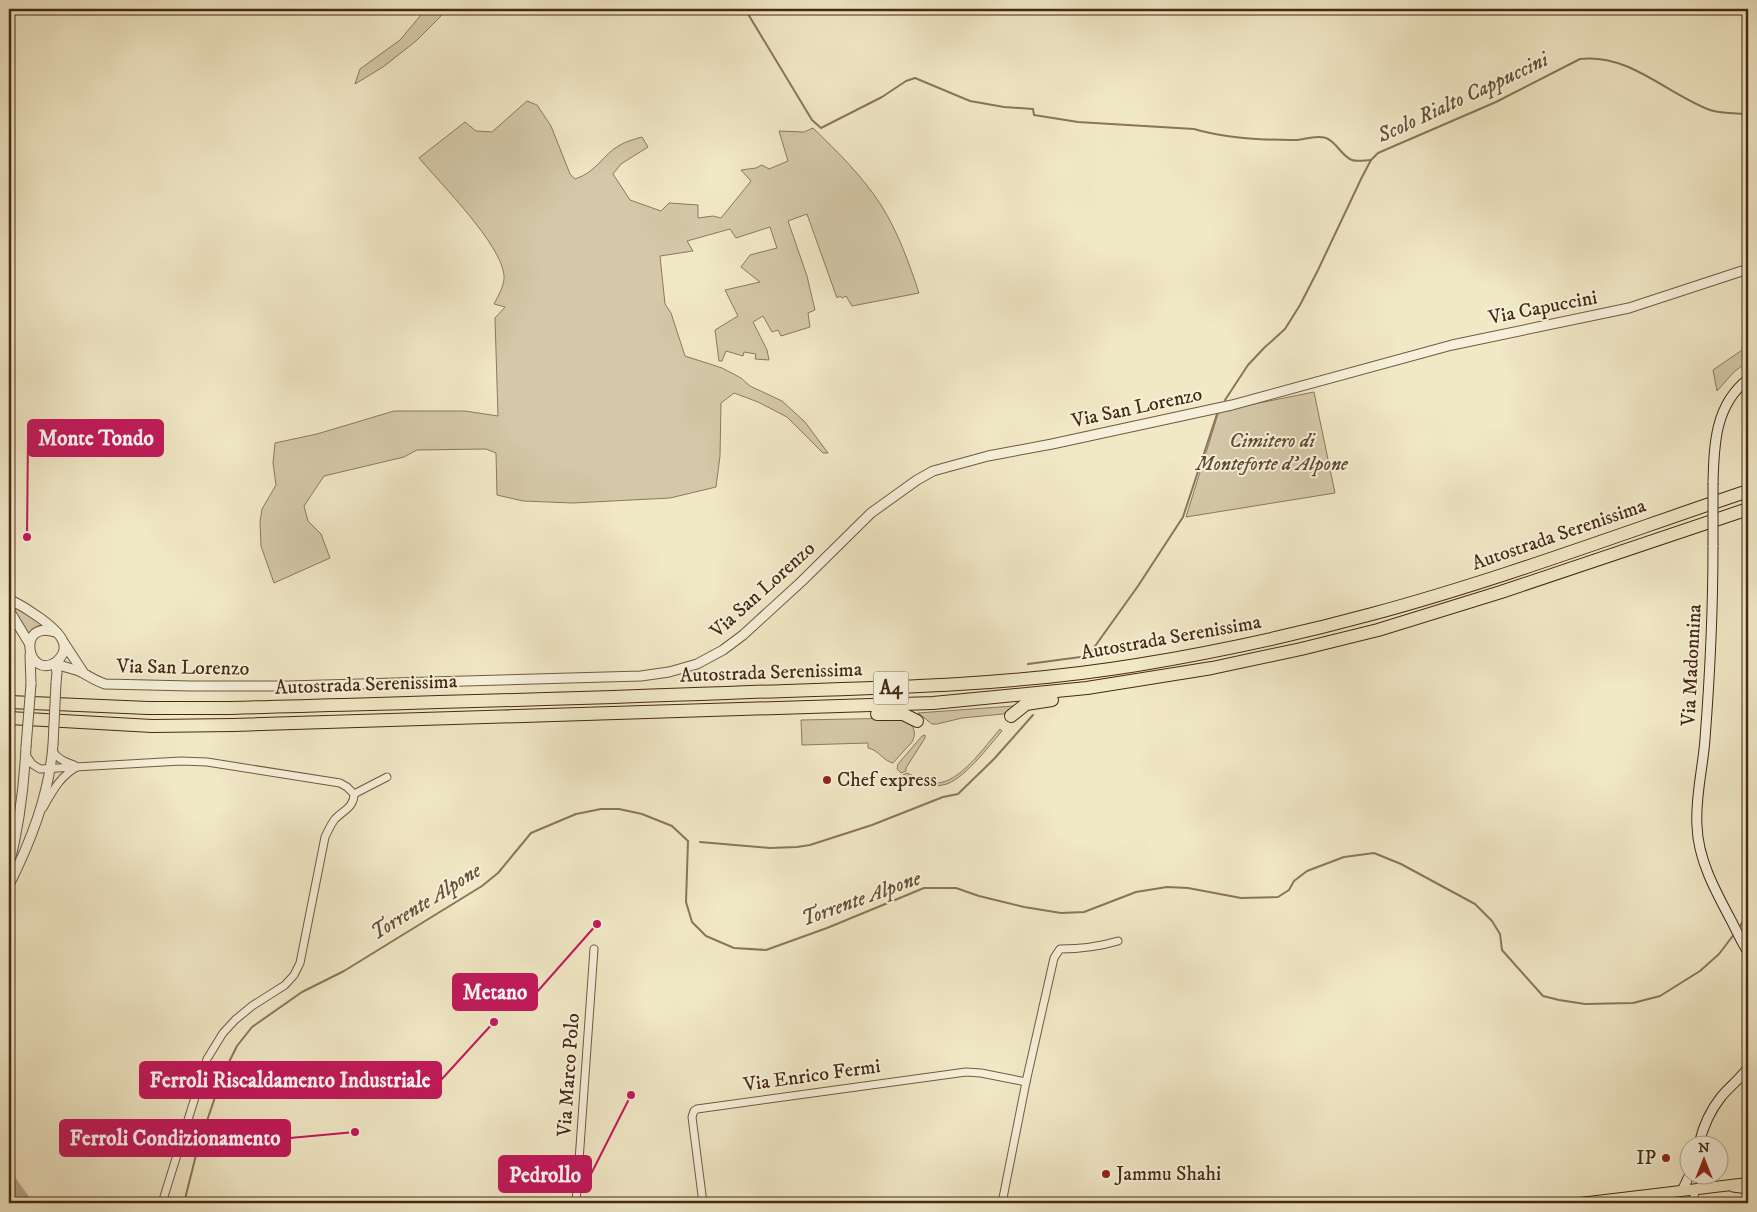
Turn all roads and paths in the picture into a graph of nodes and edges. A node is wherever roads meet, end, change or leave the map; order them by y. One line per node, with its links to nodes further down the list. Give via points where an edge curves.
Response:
1 (1748, 269): 2 (street, Via Capuccini, via 1629,308 1452,345)
2 (1343, 375): 13 (street, Via San Lorenzo, via 1232,405 933,470 871,513 743,635 697,664 669,672 641,676 211,687 105,684)
3 (1748, 379): 31 (street, Via Madonnina, bridge, via 1727,402 1714,444 1713,597 1697,826 1702,858)
4 (1748, 491): 15 (highway, Autostrada Serenissima / A4, via 1372,614 1218,650 1078,673 899,688 270,707 148,708)
5 (1748, 509): 14 (highway, Autostrada Serenissima / A4, via 1378,630 1212,668)
6 (9, 598): 8 (street)
7 (9, 610): 10 (street)
8 (55, 632): 9 (street); 10 (street, via 39,631)
9 (62, 640): 12 (street, via 64,650); 13 (street, Via San Lorenzo)
10 (29, 643): 11 (street)
11 (30, 655): 12 (street, via 41,664); 21 (street, bridge)
12 (58, 667): 13 (street, Via San Lorenzo); 20 (street, bridge)
13 (83, 673)
14 (1087, 688): 16 (highway, Autostrada Serenissima / A4, via 941,703); 17 (highway, via 1063,697 1026,704)
15 (9, 702)
16 (818, 707): 18 (highway, Autostrada Serenissima / A4, via 234,725 152,726); 19 (highway, via 898,714)
17 (1011, 716)
18 (9, 718)
19 (917, 721)
20 (53, 748): 22 (street, via 55,755); 23 (street)
21 (26, 751): 23 (street, via 32,764); 27 (street)
22 (79, 766): 23 (street); 25 (street, via 207,762 340,783); 26 (street, via 59,782)
23 (51, 768): 26 (street)
24 (387, 777): 25 (street)
25 (354, 794): 44 (street, via 354,801 334,820 325,837 300,963 286,985 235,1020 207,1059)
26 (40, 814): 28 (street)
27 (9, 865)
28 (9, 885)
29 (1118, 941): 34 (street, via 1098,947 1060,949 1054,958)
30 (594, 949): 45 (street, Via Marco Polo)
31 (1747, 951)
32 (1748, 1068): 35 (street)
33 (1748, 1078): 35 (street)
34 (1026, 1082): 46 (street, Via Enrico Fermi, via 957,1072 701,1108 694,1111 692,1117); 47 (street)
35 (1736, 1083): 36 (street, via 1711,1111)
36 (1702, 1134)
37 (1748, 1183): 40 (main road)
38 (1685, 1184): 43 (street)
39 (1700, 1184): 41 (street)
40 (1720, 1186): 41 (main road); 42 (street)
41 (1701, 1188): 43 (main road); 49 (street)
42 (1748, 1189)
43 (1682, 1191): 48 (main road)
44 (162, 1203)
45 (576, 1203)
46 (703, 1203)
47 (1002, 1203)
48 (1580, 1203)
49 (1692, 1203)

